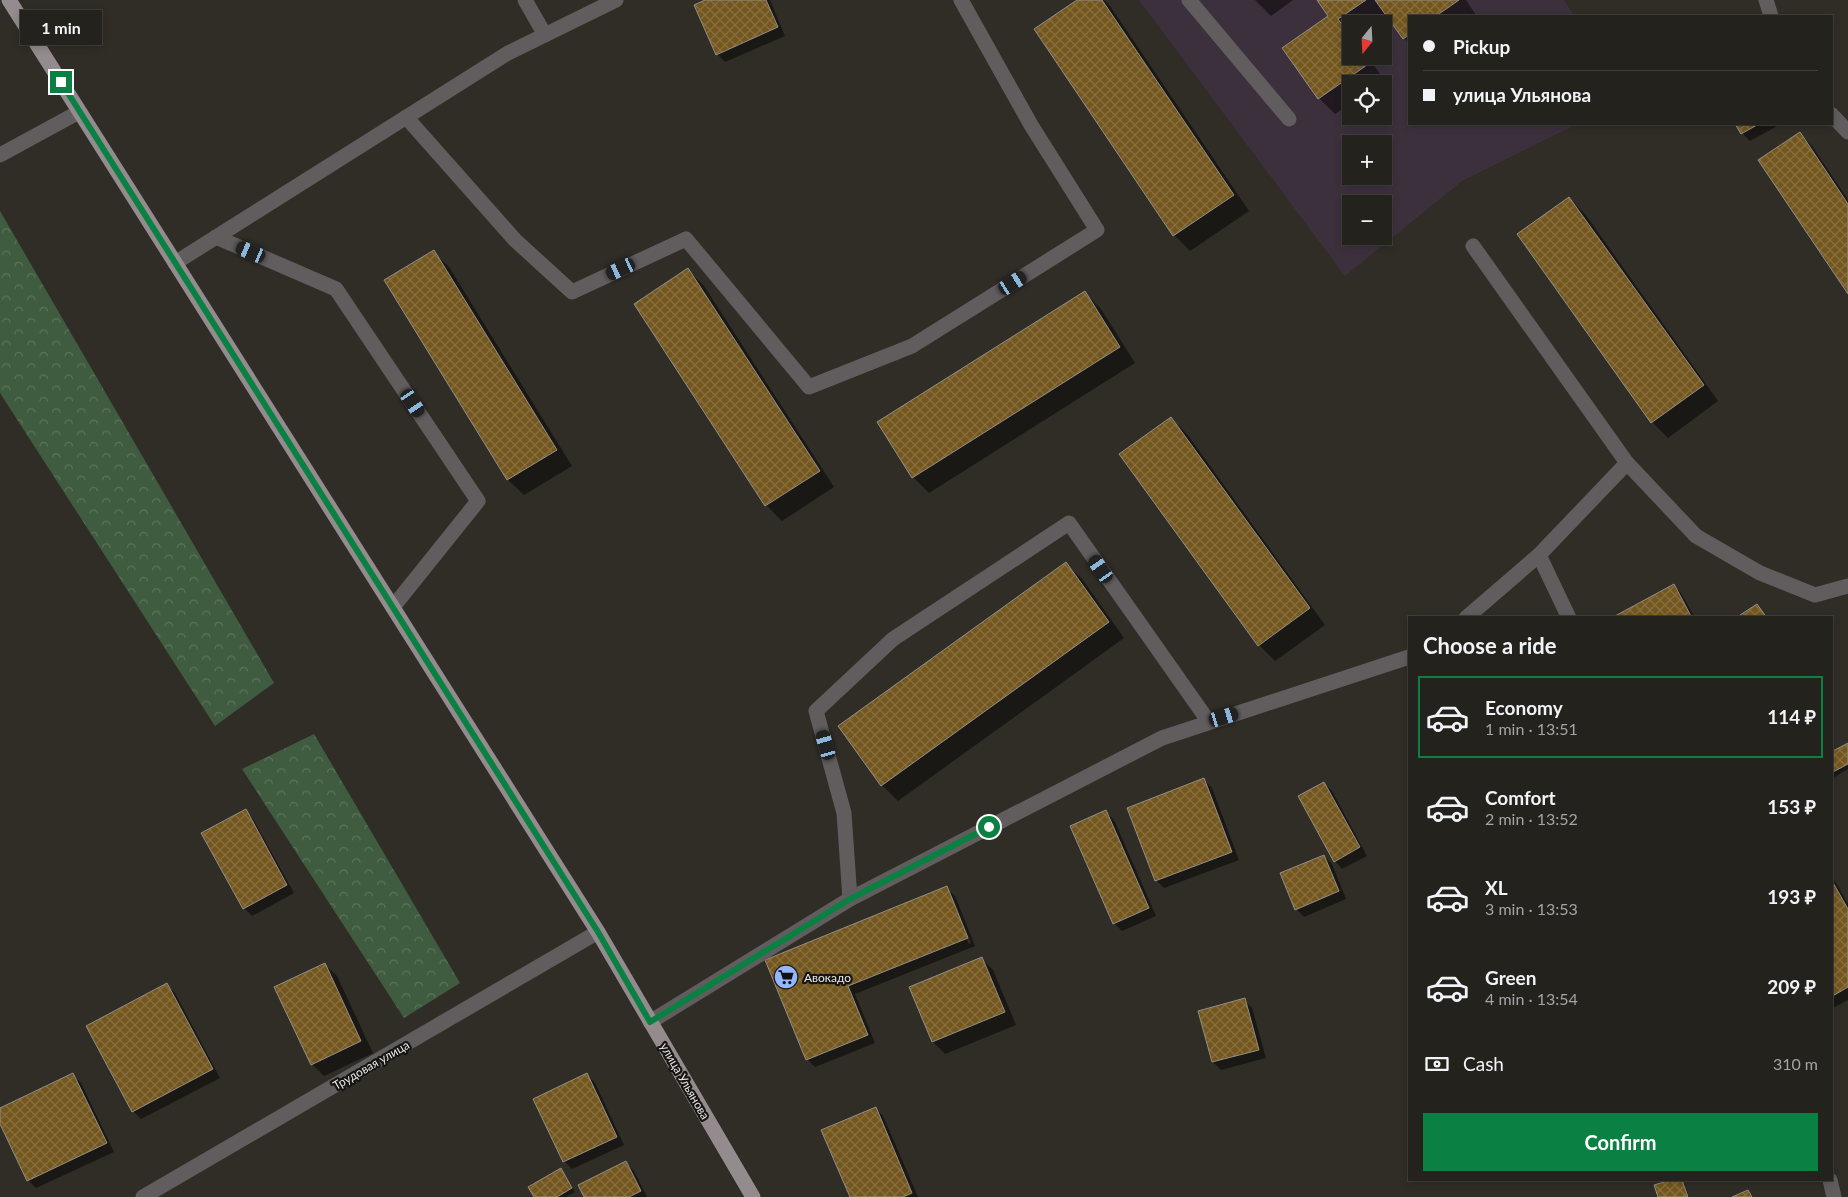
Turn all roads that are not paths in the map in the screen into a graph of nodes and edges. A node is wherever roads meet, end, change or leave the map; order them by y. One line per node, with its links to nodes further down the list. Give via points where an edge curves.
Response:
1 (9, 0): 9 (main road, улица Ульянова)
2 (525, 0): 8 (street)
3 (616, 0): 8 (street)
4 (961, 0): 11 (street, via 1031,124 1097,230 912,346 810,387 686,239 572,292 515,240)
5 (1188, 0): 12 (street)
6 (1766, 0): 7 (street)
7 (1771, 15)
8 (545, 35): 11 (street, via 508,53)
9 (79, 112): 14 (street); 17 (main road, улица Ульянова)
10 (1833, 116): 13 (street)
11 (406, 117): 15 (street)
12 (1290, 119)
13 (1848, 132)
14 (0, 155)
15 (216, 237): 17 (street); 21 (street, via 336,289 478,501)
16 (1473, 246): 18 (street)
17 (175, 263): 21 (main road, улица Ульянова)
18 (1626, 463): 19 (street); 20 (street, via 1696,536 1760,573 1815,595)
19 (1539, 556): 22 (street); 23 (street)
20 (1848, 586)
21 (393, 608): 27 (main road, улица Ульянова)
22 (1468, 616)
23 (1568, 616)
24 (1408, 658): 25 (street)
25 (1209, 722): 26 (street, via 1162,738); 26 (street, via 1069,523 893,639 816,711 844,813)
26 (850, 899): 28 (street)
27 (598, 932): 28 (main road, улица Ульянова); 30 (street, Трудовая улица)
28 (650, 1022): 31 (main road, улица Ульянова)
29 (1830, 1181): 32 (street)
30 (144, 1197)
31 (753, 1197)
32 (1834, 1197)

